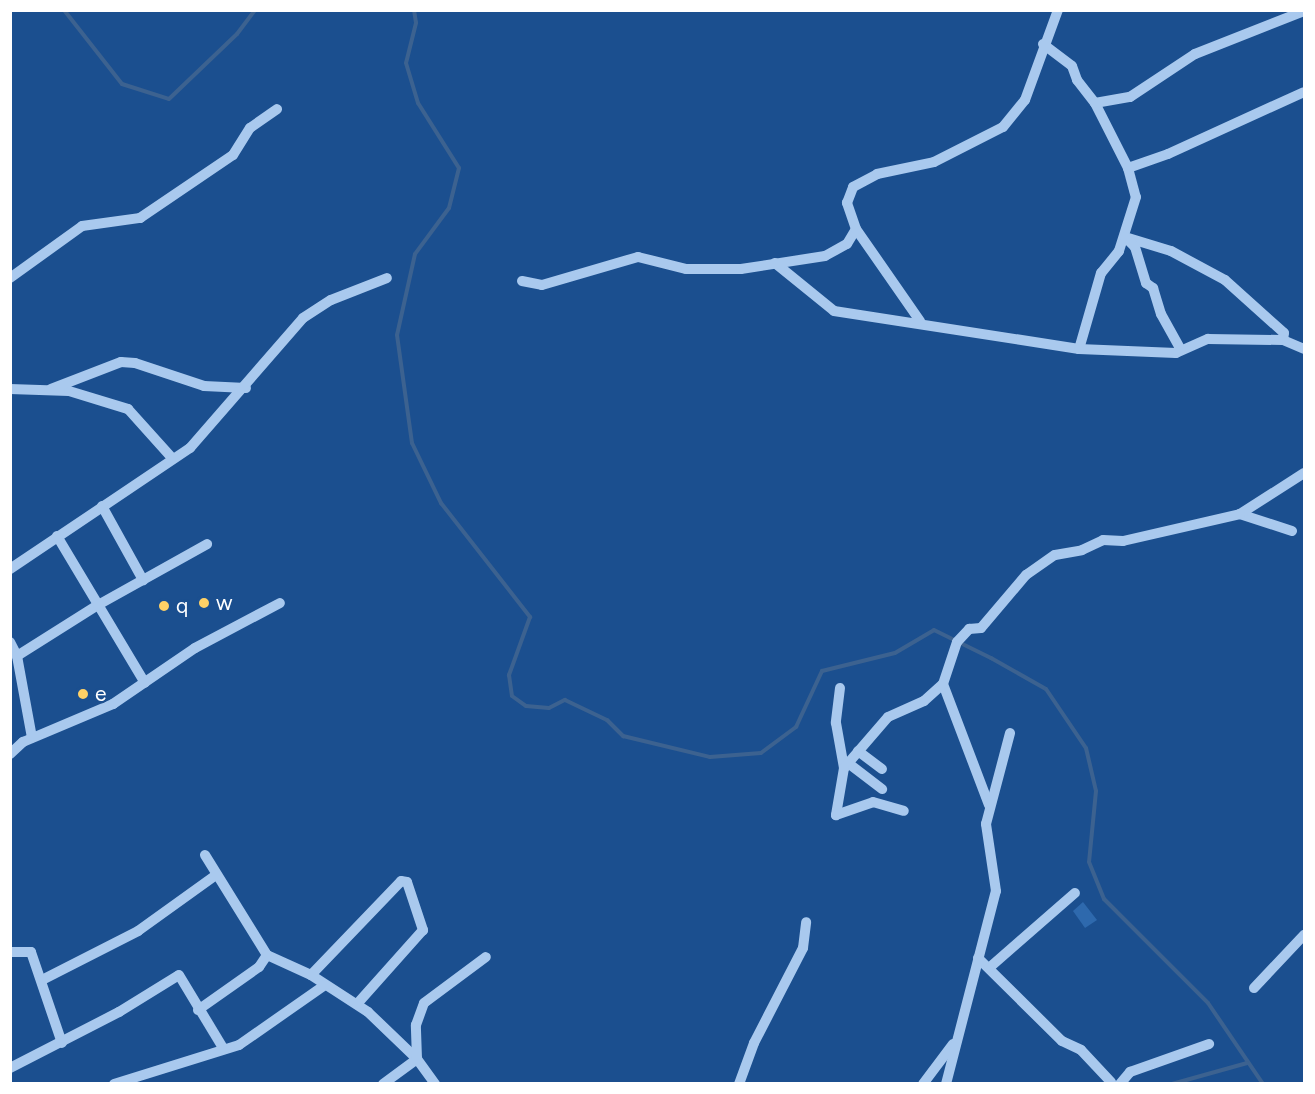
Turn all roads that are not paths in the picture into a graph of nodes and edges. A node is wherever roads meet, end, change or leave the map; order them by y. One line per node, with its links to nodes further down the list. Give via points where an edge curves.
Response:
1 (1058, 10): 3 (street)
2 (1305, 11): 5 (street, via 1195,54 1130,97)
3 (1043, 44): 5 (street, via 1072,66 1077,80); 8 (street, via 1025,100 1003,127 934,162 877,174 853,187 847,203)
4 (1305, 92): 7 (street)
5 (1095, 103): 7 (street)
6 (277, 109): 11 (street, via 250,129 233,155 140,218 82,226)
7 (1128, 168): 9 (street, via 1136,197)
8 (858, 232): 10 (street, via 847,244 825,256); 14 (street)
9 (1125, 237): 15 (street, via 1171,251 1225,280 1284,333); 16 (street, via 1101,273); 18 (street, via 1135,247 1146,283 1153,288 1161,314)
10 (775, 263): 13 (street, via 741,269 686,269 638,257 542,285); 14 (street, via 834,311)
11 (10, 278)
12 (387, 278): 20 (street, via 331,300 303,318)
13 (522, 281)
14 (920, 321): 16 (street)
15 (1283, 340): 17 (street); 18 (street, via 1208,339)
16 (1079, 349): 18 (street)
17 (1305, 349)
18 (1181, 350)
19 (10, 388): 21 (street)
20 (246, 388): 21 (street, via 204,386 121,362); 22 (street, via 203,436)
21 (51, 389): 22 (street, via 128,409)
22 (173, 459): 24 (street)
23 (1305, 473): 25 (street)
24 (102, 506): 27 (street); 30 (street)
25 (1240, 514): 26 (street); 36 (street, via 1123,541 1103,540 1082,550 1055,555 1026,575 981,628 969,629 957,642)
26 (1292, 531)
27 (57, 536): 29 (street); 32 (street)
28 (207, 544): 30 (street)
29 (10, 569)
30 (143, 580): 32 (street)
31 (280, 603): 35 (street, via 195,648)
32 (98, 604): 34 (street); 35 (street)
33 (10, 642): 34 (street)
34 (17, 656): 39 (street)
35 (145, 683): 39 (street, via 95,712)
36 (943, 684): 40 (street, via 924,701 888,717); 45 (street)
37 (840, 688): 42 (street, via 836,723)
38 (1010, 733): 45 (street)
39 (32, 738): 41 (street)
40 (858, 752): 42 (street); 43 (street)
41 (10, 754)
42 (846, 766): 44 (street); 46 (street, via 836,815 873,802)
43 (882, 769)
44 (882, 789)
45 (989, 805): 55 (street, via 986,833 997,874 996,891)
46 (904, 811)
47 (205, 855): 48 (street)
48 (216, 875): 53 (street); 58 (street, via 138,931)
49 (1075, 892): 56 (street)
50 (806, 922): 73 (street, via 802,948 754,1043)
51 (1305, 934): 60 (street)
52 (10, 952): 58 (street, via 31,952)
53 (267, 955): 57 (street); 62 (street, via 259,967)
54 (486, 957): 67 (street, via 424,1003 416,1025)
55 (978, 958): 56 (street); 63 (street)
56 (989, 968): 69 (street, via 1062,1041 1081,1050)
57 (311, 975): 59 (street); 61 (street, via 401,881 407,882 423,930)
58 (42, 980): 64 (street)
59 (325, 985): 61 (street); 66 (street, via 239,1045)
60 (1254, 988)
61 (357, 1004): 67 (street)
62 (198, 1010): 64 (street, via 179,975); 66 (street)
63 (957, 1039): 74 (street); 75 (street)
64 (62, 1043): 68 (street)
65 (1209, 1044): 69 (street, via 1130,1072)
66 (223, 1048): 70 (street)
67 (417, 1059): 71 (street); 72 (street)
68 (10, 1068)
69 (1115, 1082)
70 (114, 1083)
71 (383, 1083)
72 (435, 1083)
73 (739, 1083)
74 (923, 1083)
75 (946, 1083)

